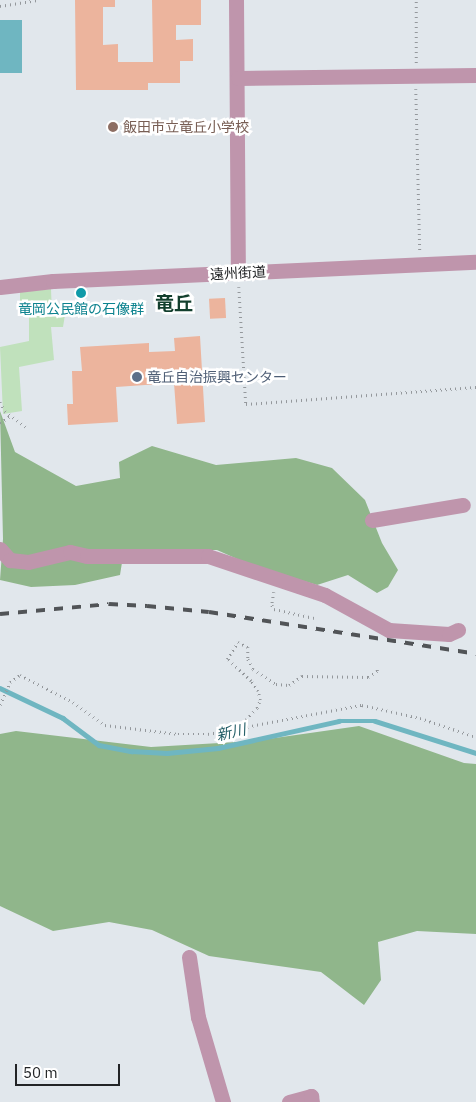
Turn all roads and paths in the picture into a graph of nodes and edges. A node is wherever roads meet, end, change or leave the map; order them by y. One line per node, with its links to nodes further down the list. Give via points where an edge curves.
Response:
1 (38, 0): 4 (path)
2 (236, 0): 7 (street)
3 (416, 0): 6 (path)
4 (0, 6)
5 (476, 75): 6 (street)
6 (416, 76): 7 (street); 9 (path)
7 (238, 78): 10 (street)
8 (476, 262): 9 (street, 遠州街道)
9 (421, 265): 10 (street, 遠州街道)
10 (238, 272): 11 (street, 遠州街道, via 53,281); 12 (path, via 246,404)
11 (0, 287)
12 (476, 387)
13 (0, 402): 14 (path)
14 (10, 416): 15 (path); 16 (path)
15 (0, 422)
16 (26, 426)
17 (463, 505): 18 (street)
18 (372, 520)
19 (0, 549): 20 (street, via 10,560 28,562 70,552 87,556 208,556 248,572)
20 (274, 577): 21 (path, via 274,609); 22 (street, via 325,595 389,630 449,634)
21 (314, 618)
22 (458, 630)
23 (377, 667): 25 (path, via 377,671 368,676 302,676 289,685 276,684 253,669 248,659 248,647 238,642 227,659 251,681 260,700 257,708)
24 (0, 705): 25 (path, via 10,682 20,675 51,689 104,725 178,734 208,734)
25 (238, 728): 26 (path, via 362,705 420,718)
26 (476, 737)
27 (189, 957): 28 (street, via 198,1017)
28 (223, 1102)
29 (289, 1102): 30 (street, via 312,1096)
30 (312, 1102)

